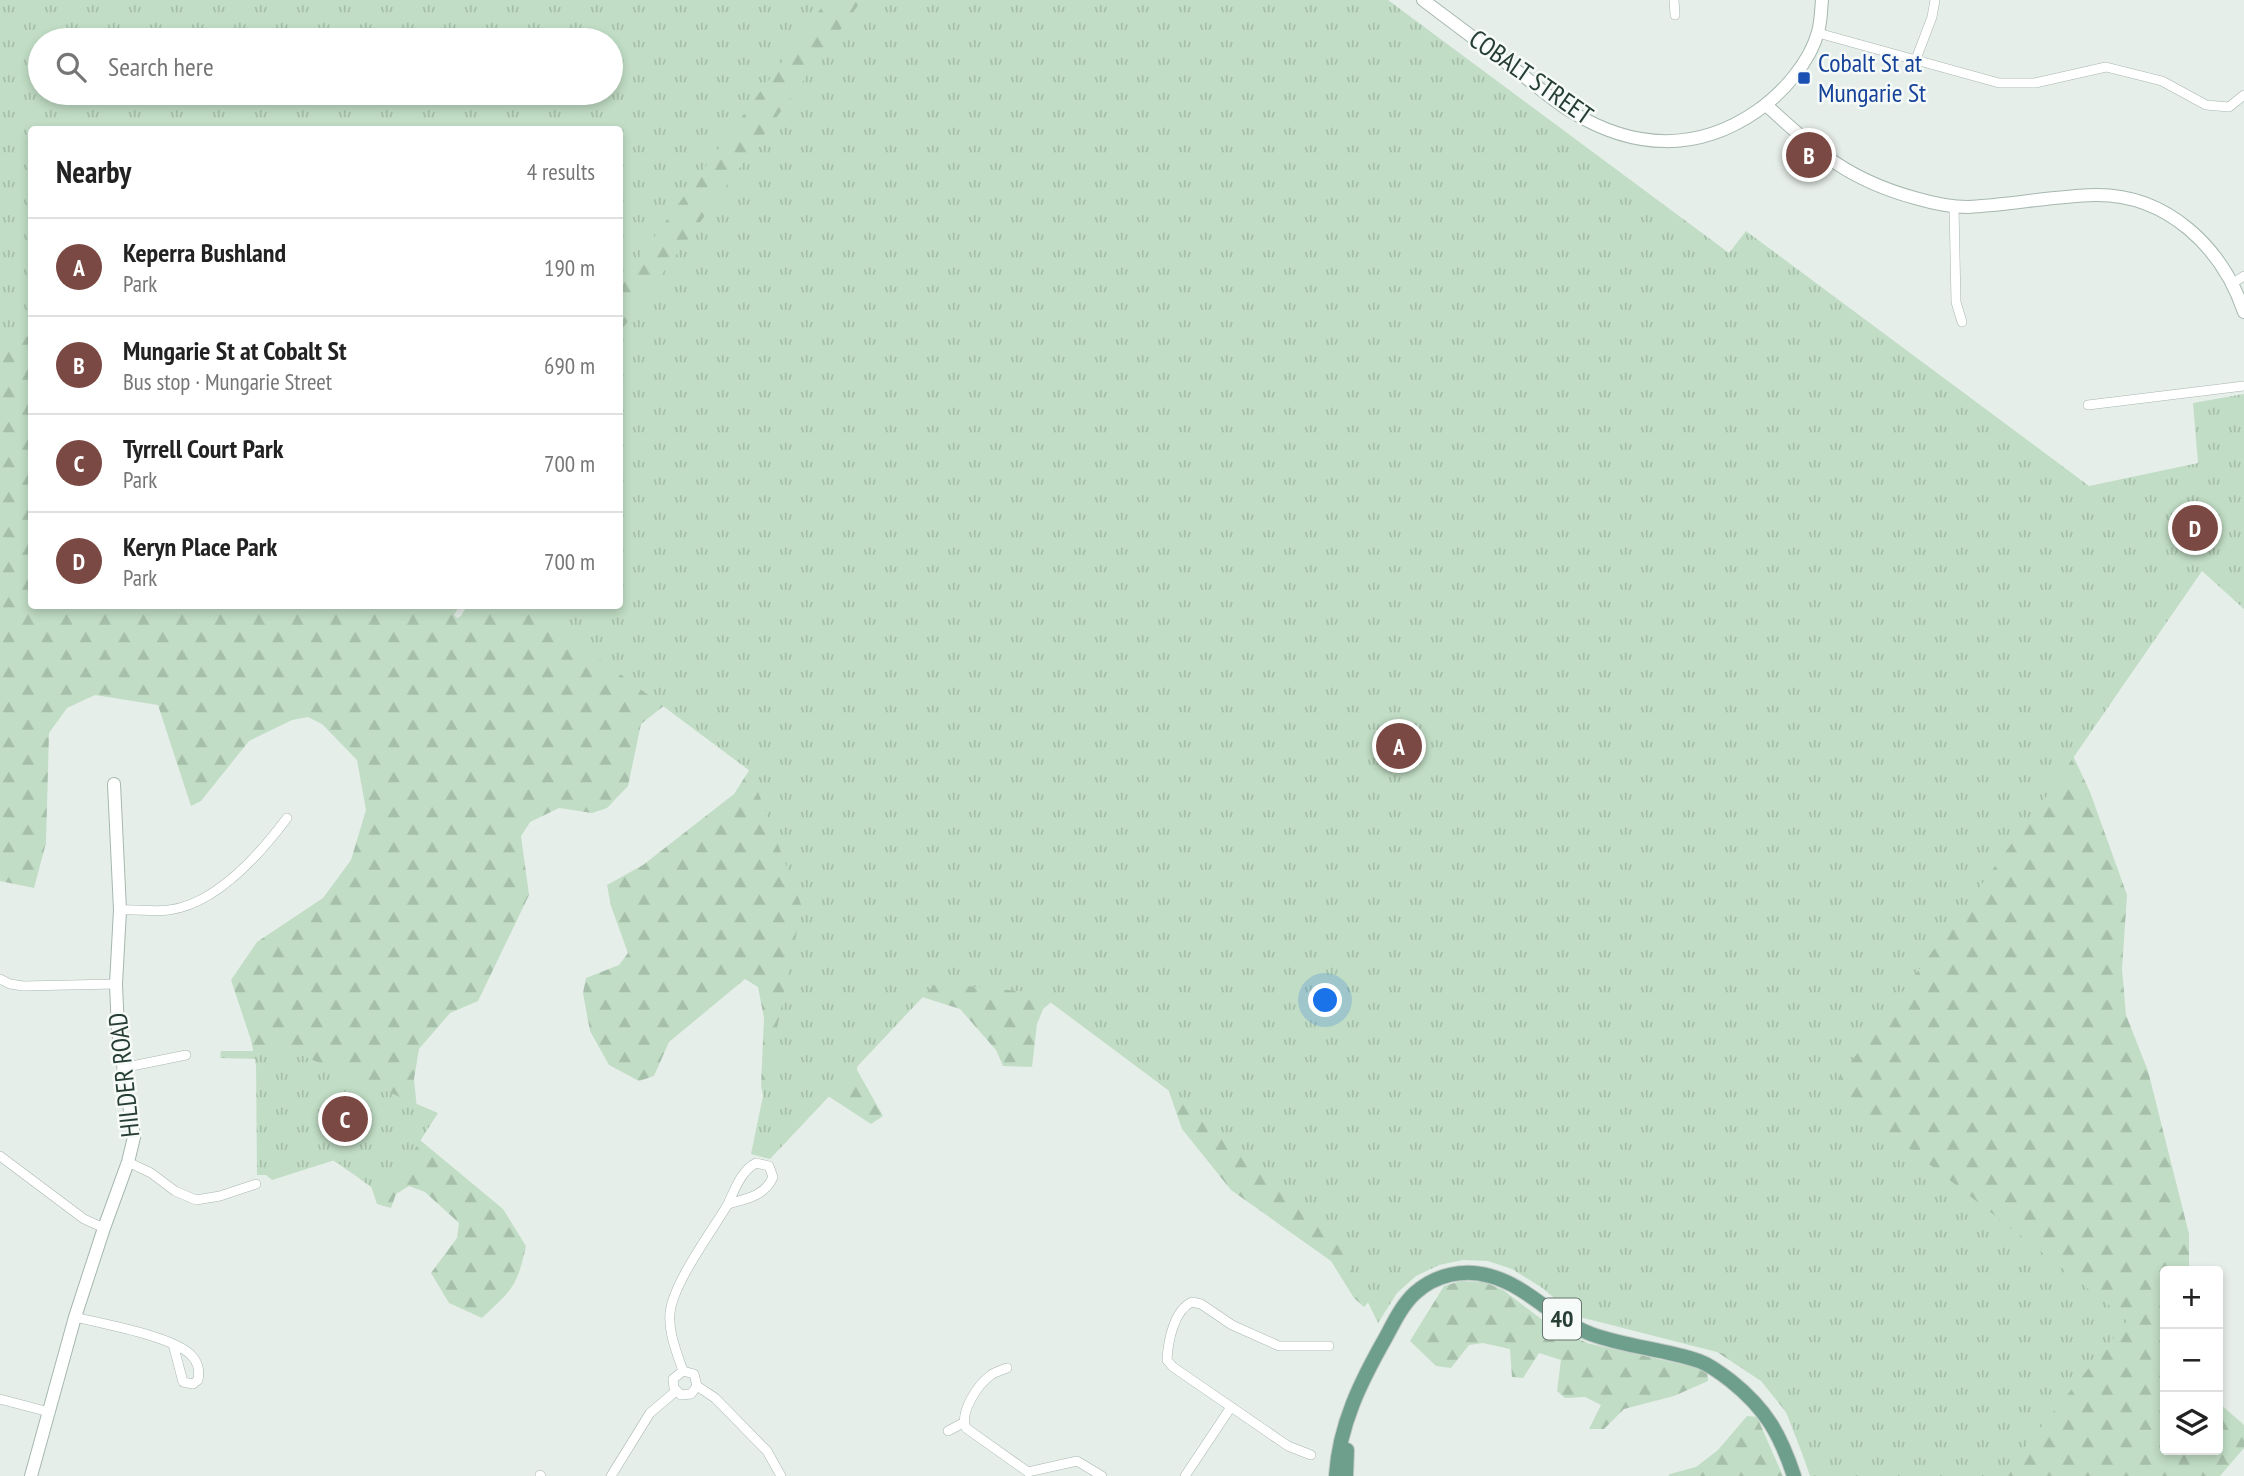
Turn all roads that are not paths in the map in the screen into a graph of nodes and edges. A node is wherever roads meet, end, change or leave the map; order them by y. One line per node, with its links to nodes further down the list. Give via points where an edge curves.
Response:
1 (1423, 0): 9 (street, COBALT STREET, via 1572,112 1623,134 1675,143 1712,135)
2 (1674, 0): 5 (street)
3 (1822, 0): 6 (street, COBALT STREET)
4 (1935, 0): 7 (street)
5 (1675, 15)
6 (1818, 33): 7 (street); 9 (street, COBALT STREET, via 1793,78)
7 (1916, 59): 8 (street, via 1999,83 2035,83 2106,67 2162,80 2206,104 2229,107)
8 (2244, 95)
9 (1766, 105): 10 (street, via 1855,176)
10 (1955, 207): 11 (street, via 2096,195 2134,201 2171,216 2194,232); 13 (street, via 1956,302)
11 (2238, 280): 12 (street)
12 (2244, 312)
13 (1962, 322)
14 (2244, 386): 15 (street)
15 (2088, 405)
16 (114, 784): 18 (street, HILDER ROAD)
17 (287, 818): 18 (street, via 242,871 192,903 170,910)
18 (120, 909): 20 (street, HILDER ROAD)
19 (0, 979): 20 (street, via 33,987)
20 (116, 984): 22 (street, HILDER ROAD)
21 (186, 1055): 22 (street)
22 (122, 1068): 24 (street, HILDER ROAD, via 134,1137)
23 (0, 1156): 27 (street, via 83,1219)
24 (128, 1162): 25 (street, via 196,1200); 27 (street, HILDER ROAD)
25 (256, 1184)
26 (728, 1204): 26 (street, via 749,1167 756,1163 769,1166 773,1177 766,1189); 32 (street, via 672,1304 673,1341)
27 (104, 1228): 28 (street, HILDER ROAD)
28 (75, 1317): 29 (street); 38 (street, HILDER ROAD)
29 (173, 1344)
30 (1329, 1346): 36 (street, via 1279,1346 1232,1325 1197,1302 1184,1305 1167,1360)
31 (1007, 1368): 39 (street, via 990,1375 966,1407)
32 (682, 1371): 33 (street, via 694,1374); 34 (street, via 673,1379)
33 (697, 1386): 34 (street, via 688,1395); 44 (street, via 767,1451)
34 (676, 1391): 43 (street, via 650,1413)
35 (0, 1399): 38 (street)
36 (1231, 1407): 41 (street, via 1288,1446); 46 (street)
37 (1350, 1410): 47 (main road, 40); 48 (main road, 40); 49 (main road, 40, via 1361,1382 1413,1294 1439,1278 1471,1272 1513,1284 1585,1331 1615,1343 1700,1362 1725,1376 1768,1416)
38 (49, 1412): 42 (street, HILDER ROAD)
39 (964, 1423): 40 (street); 45 (street, via 1028,1472 1077,1461)
40 (948, 1431)
41 (1311, 1455)
42 (30, 1476)
43 (611, 1476)
44 (781, 1476)
45 (1102, 1476)
46 (1185, 1476)
47 (1336, 1476)
48 (1346, 1476)
49 (1794, 1476)

